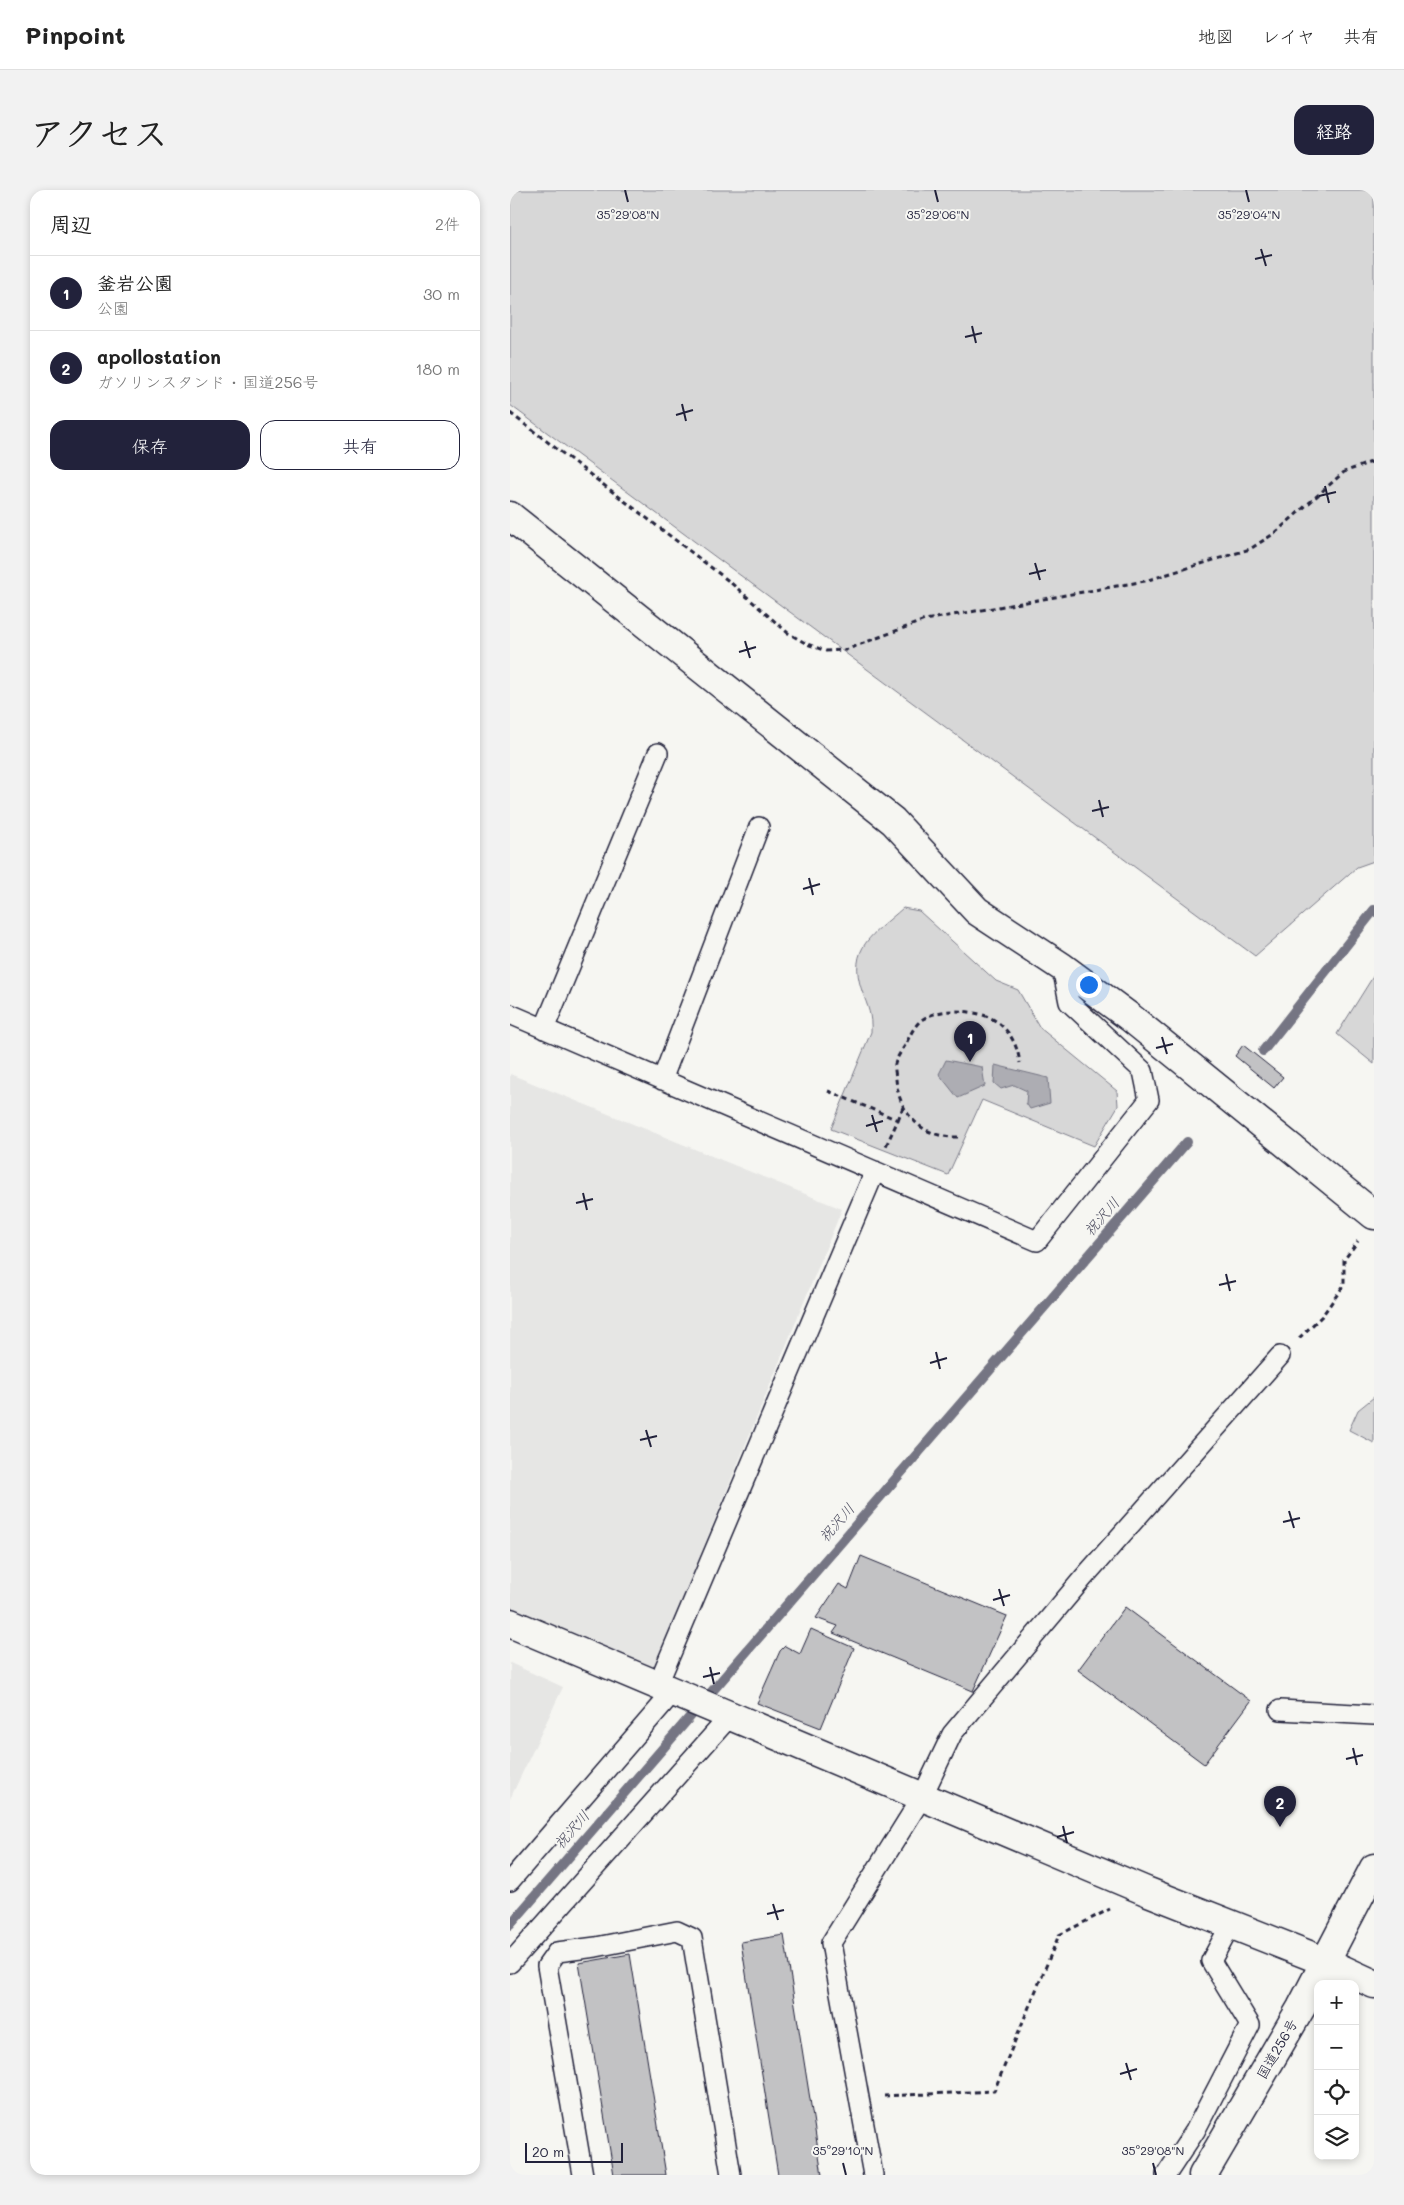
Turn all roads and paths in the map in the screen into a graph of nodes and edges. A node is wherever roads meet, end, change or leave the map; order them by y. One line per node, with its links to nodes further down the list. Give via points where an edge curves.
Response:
1 (510, 414): 2 (path, via 722,576 788,633 826,651 845,650 925,620 1145,581 1250,549 1275,533 1344,472)
2 (1374, 461)
3 (510, 516): 6 (main road, via 893,821 977,911)
4 (658, 753): 8 (lane)
5 (759, 826): 10 (lane)
6 (1062, 967): 15 (lane, via 1069,1002 1143,1071 1149,1100 1037,1241); 16 (main road, via 1131,1018)
7 (510, 1014): 8 (lane)
8 (544, 1029): 10 (lane)
9 (1020, 1063): 12 (path, via 1018,1046 993,1018 972,1012 946,1012 923,1019 911,1033 895,1065 897,1093)
10 (662, 1080): 15 (lane)
11 (828, 1091): 13 (path)
12 (904, 1107): 13 (path); 14 (path, via 924,1130 942,1137)
13 (898, 1120): 15 (path)
14 (958, 1137)
15 (875, 1171): 20 (lane)
16 (1374, 1215)
17 (1344, 1260): 18 (path, via 1344,1285 1322,1316)
18 (1280, 1356): 24 (lane, via 1084,1577 952,1734)
19 (510, 1623): 20 (main road)
20 (671, 1690): 22 (main road); 26 (lane)
21 (1280, 1710): 23 (lane)
22 (727, 1713): 24 (main road); 30 (lane)
23 (1374, 1715)
24 (922, 1797): 27 (main road); 32 (lane, via 831,1943)
25 (1374, 1868): 29 (main road, 国道256号)
26 (510, 1881)
27 (1146, 1891): 28 (main road); 32 (path, via 1059,1935 994,2091)
28 (1231, 1924): 29 (main road); 36 (lane, via 1211,1961 1250,2025 1195,2131)
29 (1324, 1961): 31 (main road); 37 (main road, 国道256号, via 1301,2008)
30 (510, 1963)
31 (1374, 1984)
32 (859, 2097): 35 (lane)
33 (583, 2175): 34 (lane, via 547,1966 558,1952 677,1931 692,1938)
34 (731, 2175)
35 (873, 2175)
36 (1166, 2175)
37 (1203, 2175)

